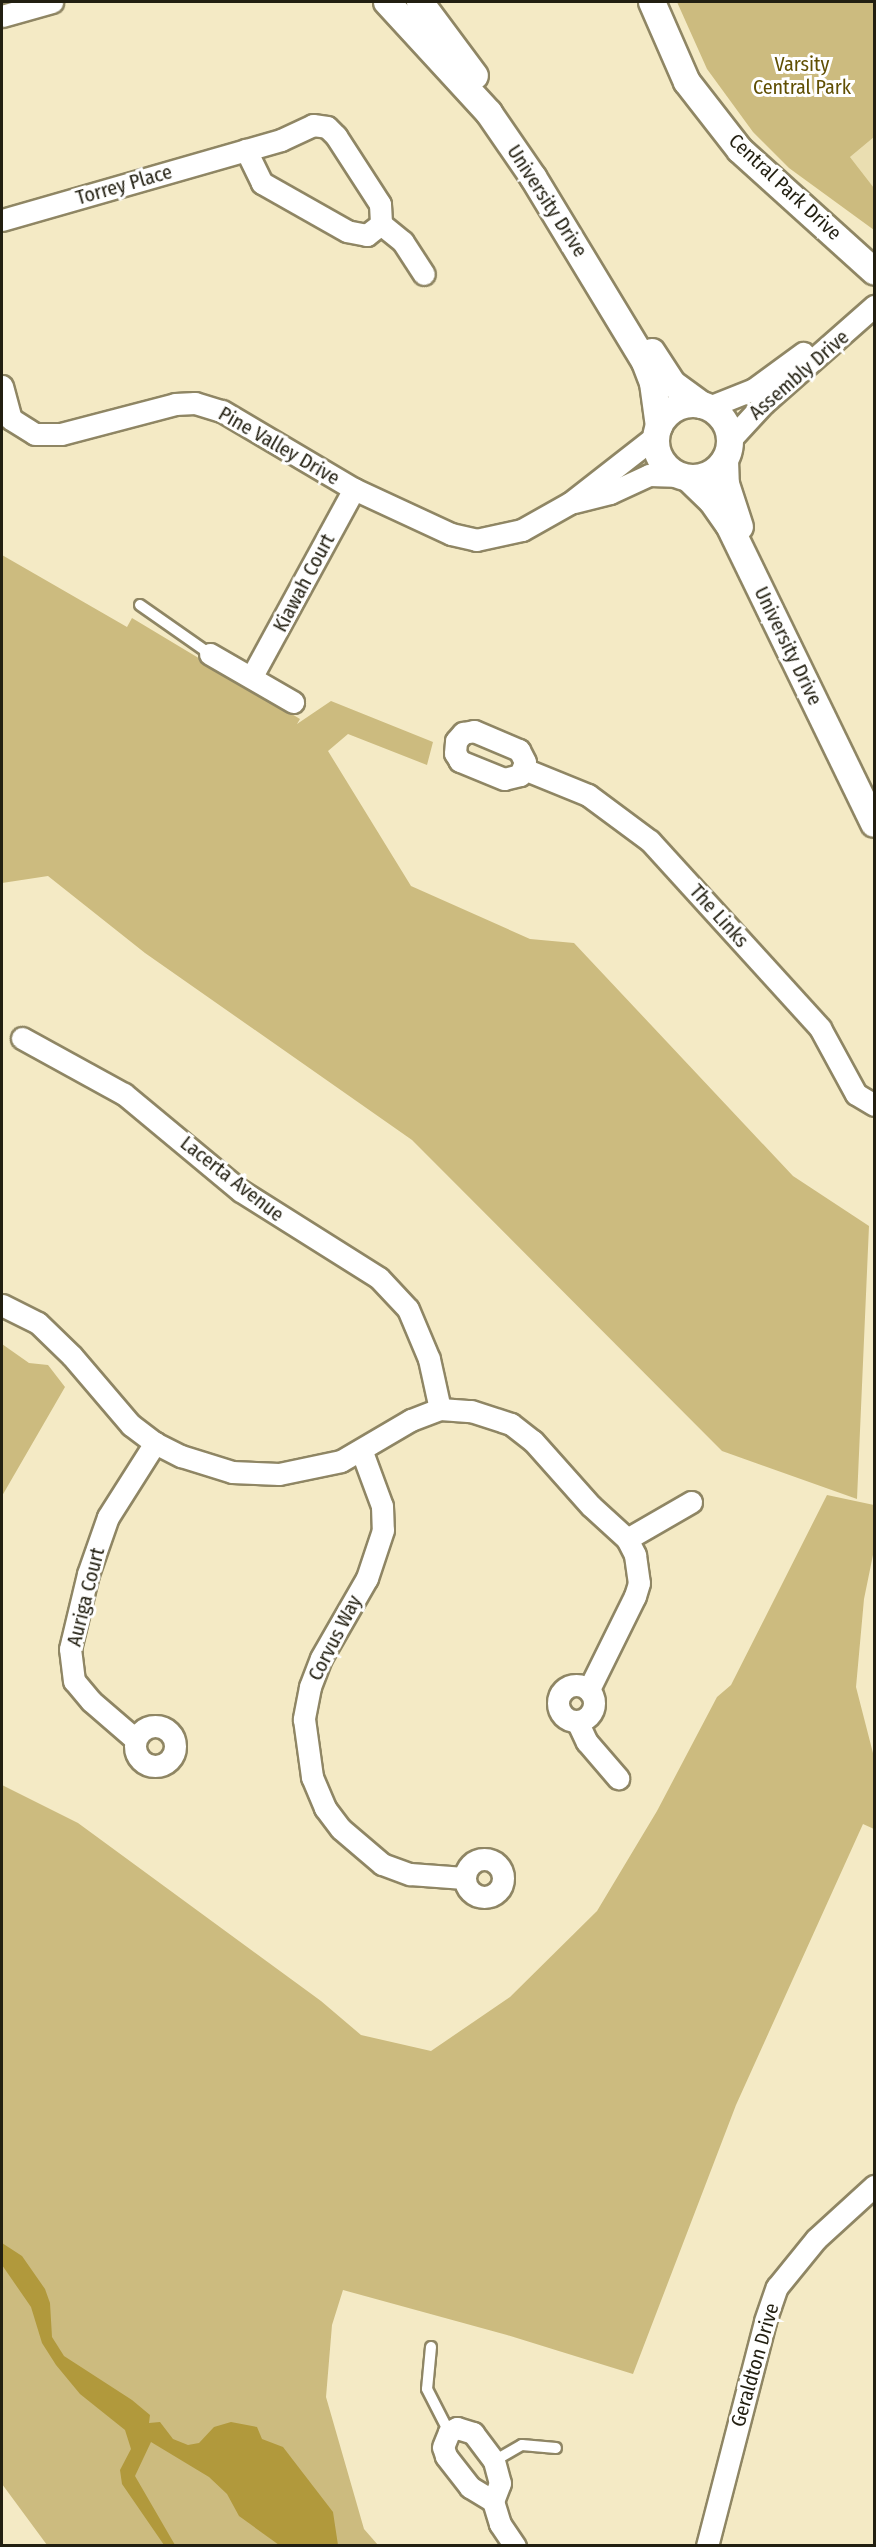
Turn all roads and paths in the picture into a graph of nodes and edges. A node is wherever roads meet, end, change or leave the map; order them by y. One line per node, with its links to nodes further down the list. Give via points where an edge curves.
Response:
1 (52, 2): 5 (street)
2 (387, 2): 14 (street, University Drive, via 489,112 533,177 645,362 653,383)
3 (420, 2): 13 (street, University Drive, via 549,180 663,370 673,384)
4 (652, 2): 9 (street, Central Park Drive, via 687,81 740,150)
5 (2, 16)
6 (246, 150): 7 (street, Torrey Place); 8 (street, via 262,183 336,225 366,235); 8 (street, Torrey Place, via 314,125 327,127 381,204)
7 (2, 220)
8 (381, 224): 10 (street, via 403,242)
9 (874, 271)
10 (424, 274)
11 (872, 309): 13 (street, Assembly Drive, via 830,332 754,388); 15 (street, Assembly Drive, via 764,404)
12 (2, 386): 17 (street, Pine Valley Drive, via 11,419 35,435 61,434 175,404 195,403 222,411)
13 (706, 406): 14 (street, via 672,411); 15 (street, via 724,420)
14 (658, 431): 16 (street, via 662,460); 18 (street, Pine Valley Drive)
15 (727, 450): 16 (street, via 709,474); 24 (street, University Drive, via 726,484 739,525)
16 (685, 477): 18 (street, Pine Valley Drive, via 649,475 610,493); 25 (street, University Drive, via 712,501 729,525)
17 (354, 489): 18 (street, Pine Valley Drive, via 451,534 476,540 522,530); 21 (street, Kiawah Court)
18 (570, 503)
19 (140, 605): 20 (lane)
20 (210, 654): 21 (street)
21 (252, 676): 22 (street)
22 (292, 702)
23 (524, 769): 27 (street, The Links, via 588,795 650,841 820,1028 856,1094)
24 (874, 800)
25 (874, 824)
26 (22, 1038): 29 (street, Lacerta Avenue, via 124,1094 241,1191 379,1278 408,1309 429,1359)
27 (874, 1105)
28 (2, 1305): 30 (street, via 38,1323 131,1425)
29 (440, 1409): 31 (street, via 411,1420); 33 (street, via 471,1411 511,1424 533,1441 591,1506)
30 (155, 1443): 31 (street, via 207,1465 254,1474 313,1469); 36 (street, Auriga Court, via 108,1517 88,1574 70,1649 74,1681)
31 (362, 1452): 38 (street, Corvus Way, via 382,1506 383,1530 367,1578 321,1658 310,1687 304,1719 312,1777 326,1808 341,1828 382,1864 410,1874)
32 (691, 1502): 33 (street)
33 (627, 1539): 34 (street, via 635,1556 639,1582)
34 (589, 1689): 35 (street, via 594,1706 588,1717); 35 (street, via 571,1685 558,1697 561,1714)
35 (577, 1721): 37 (street, via 587,1742)
36 (135, 1739)
37 (618, 1778)
38 (464, 1878)
39 (874, 2186): 46 (street, Geraldton Drive, via 816,2239 777,2287)
40 (431, 2347): 41 (lane, via 427,2389)
41 (449, 2433): 43 (street, via 457,2428 473,2433); 44 (street, via 443,2447 446,2456 470,2487)
42 (556, 2448): 43 (lane, via 522,2445)
43 (494, 2461): 44 (street, via 500,2483)
44 (493, 2501): 45 (street, via 500,2524)
45 (515, 2546)
46 (707, 2546)

